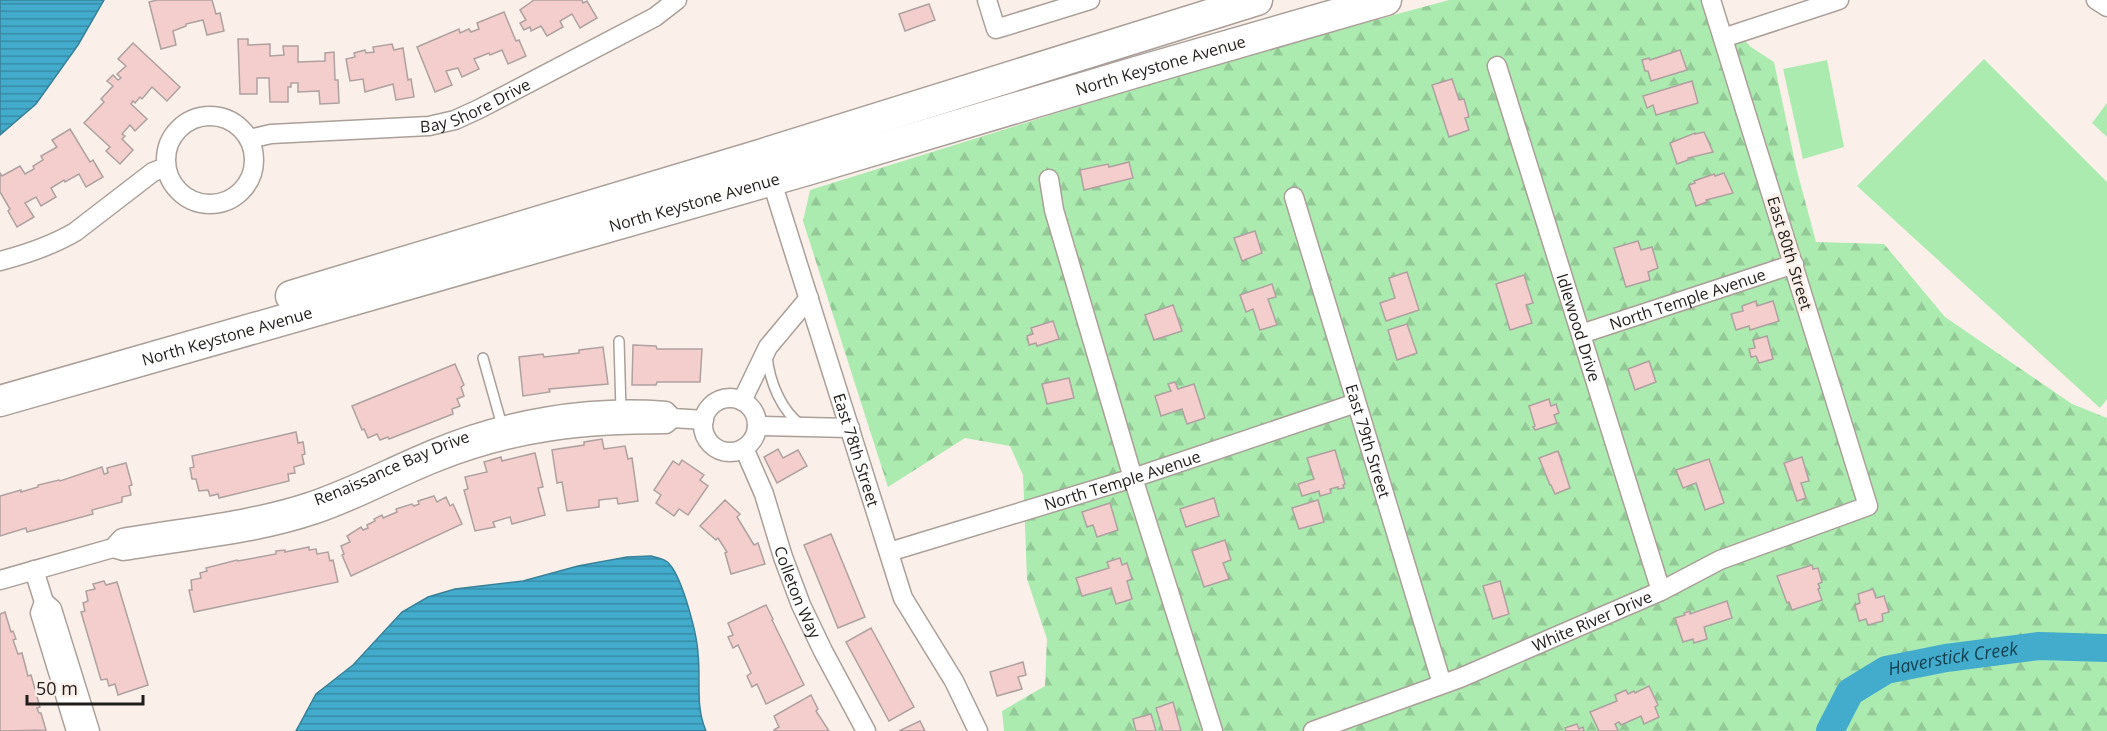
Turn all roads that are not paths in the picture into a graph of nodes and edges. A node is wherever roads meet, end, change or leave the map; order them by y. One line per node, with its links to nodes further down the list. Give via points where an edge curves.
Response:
1 (677, 0): 12 (street, Bay Shore Drive, via 655,17 455,120 423,126 271,134)
2 (987, 0): 3 (street, via 996,29)
3 (1090, 0)
4 (1257, 0): 14 (main road, North Keystone Avenue)
5 (1386, 0): 14 (main road, North Keystone Avenue)
6 (1711, 0): 10 (street, East 80th Street)
7 (1839, 0): 10 (street)
8 (2096, 0): 9 (street)
9 (2107, 7)
10 (1722, 38): 18 (street, East 80th Street)
11 (1497, 66): 20 (street, Idlewood Drive)
12 (249, 139): 13 (street, via 229,120 196,118 183,125 170,140); 13 (street, via 254,159 252,175 244,189 227,201 206,204 191,200 175,187)
13 (166, 167): 17 (street, via 153,172 66,238)
14 (767, 167): 19 (street, East 78th Street); 24 (main road, North Keystone Avenue); 25 (main road, North Keystone Avenue)
15 (1048, 179): 35 (street)
16 (1294, 197): 27 (street, East 79th Street)
17 (0, 261)
18 (1794, 264): 20 (street, North Temple Avenue); 36 (street, East 80th Street)
19 (809, 298): 22 (street); 32 (street, East 78th Street)
20 (1581, 334): 40 (street, Idlewood Drive)
21 (619, 341): 28 (lane)
22 (767, 349): 26 (street); 31 (lane, via 770,375 779,396)
23 (483, 358): 33 (lane)
24 (0, 381)
25 (0, 401)
26 (742, 401): 29 (street, via 720,400 711,406); 30 (street, via 754,414)
27 (1356, 403): 35 (street, North Temple Avenue); 42 (street, East 79th Street)
28 (622, 417): 29 (street, Renaissance Bay Drive, via 666,424 673,418); 33 (street, Renaissance Bay Drive)
29 (704, 420): 34 (street, via 705,435 713,446 732,452)
30 (757, 426): 31 (street); 34 (street)
31 (806, 428): 32 (street)
32 (850, 428): 37 (street, East 78th Street)
33 (504, 433): 38 (street, Renaissance Bay Drive, via 315,514 270,527 123,551 113,548)
34 (744, 448): 45 (street, Colleton Way, via 801,604)
35 (1133, 478): 37 (street, North Temple Avenue); 47 (street)
36 (1868, 506): 40 (street, White River Drive, via 1720,560)
37 (889, 552): 46 (street, East 78th Street, via 903,598 954,681)
38 (34, 570): 39 (street, Renaissance Bay Drive); 41 (street)
39 (0, 580)
40 (1661, 591): 42 (street, White River Drive)
41 (44, 602): 43 (street, via 40,613); 44 (street, via 52,609)
42 (1442, 684): 48 (street, White River Drive)
43 (76, 731)
44 (90, 731)
45 (866, 731)
46 (978, 731)
47 (1213, 731)
48 (1313, 731)

